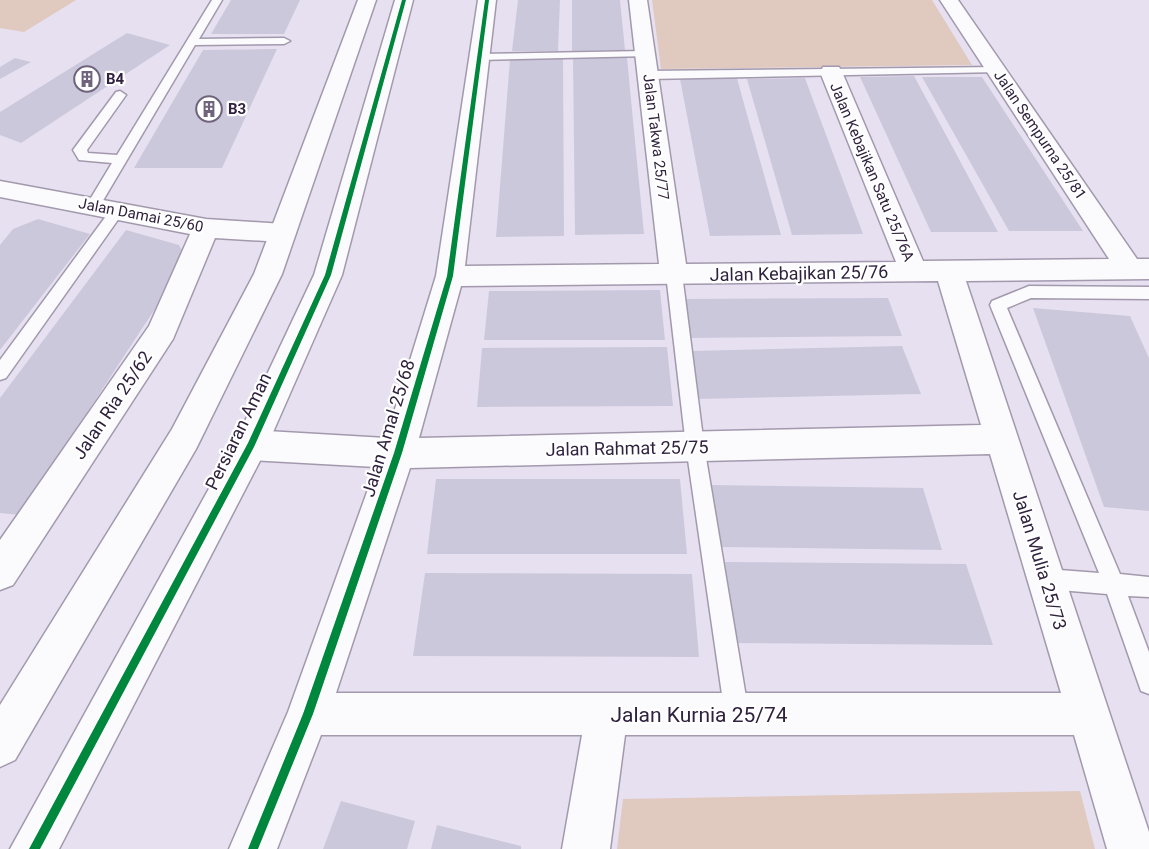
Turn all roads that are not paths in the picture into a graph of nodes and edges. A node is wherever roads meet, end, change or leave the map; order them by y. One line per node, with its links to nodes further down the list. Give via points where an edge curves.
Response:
1 (217, 0): 8 (lane)
2 (368, 0): 19 (street)
3 (404, 0): 27 (street, Persiaran Aman, via 328,274)
4 (487, 0): 9 (street, Jalan Amal 25/68)
5 (638, 0): 10 (street, Jalan Takwa 25/77)
6 (949, 0): 11 (street, Jalan Sempurna 25/81)
7 (284, 41): 8 (lane)
8 (192, 42): 14 (lane)
9 (479, 57): 10 (lane); 23 (street, Jalan Amal 25/68)
10 (646, 65): 12 (lane); 22 (street, Jalan Takwa 25/77)
11 (996, 70): 12 (lane); 20 (street, Jalan Sempurna 25/81)
12 (831, 72): 21 (street, Jalan Kebajikan Satu 25/76A)
13 (120, 95): 14 (lane, via 80,150 84,157)
14 (121, 159): 16 (lane)
15 (9, 190): 16 (street, Jalan Damai 25/60); 17 (street)
16 (105, 208): 18 (street, Jalan Damai 25/60); 25 (lane)
17 (0, 212)
18 (206, 228): 19 (street, Jalan Damai 25/60); 30 (street, Jalan Ria 25/62, via 162,331)
19 (283, 233): 40 (street, via 268,274 184,440)
20 (1139, 269): 21 (street, Jalan Kebajikan 25/76)
21 (932, 272): 22 (street, Jalan Kebajikan 25/76); 26 (street, Jalan Mulia 25/73)
22 (674, 274): 23 (street, Jalan Kebajikan 25/76); 28 (lane)
23 (450, 276): 29 (street, Jalan Amal 25/68)
24 (1149, 293): 33 (lane, via 1029,292 998,304)
25 (0, 373)
26 (1002, 439): 28 (street, Jalan Rahmat 25/75); 32 (street, Jalan Mulia 25/73)
27 (251, 445): 29 (street, Jalan Rahmat 25/75); 41 (street, Persiaran Aman)
28 (695, 446): 29 (street, Jalan Rahmat 25/75); 39 (lane)
29 (398, 453): 36 (street, Jalan Amal 25/68)
30 (11, 540): 31 (street, Jalan Ria 25/62)
31 (0, 572)
32 (1047, 579): 33 (lane); 37 (street, Jalan Mulia 25/73)
33 (1114, 585): 34 (lane); 35 (lane)
34 (1149, 587)
35 (1149, 683)
36 (308, 714): 38 (street, Jalan Kurnia 25/74); 42 (street, Jalan Amal 25/68)
37 (1089, 714): 39 (street, Jalan Kurnia 25/74); 44 (street, Jalan Mulia 25/73)
38 (608, 715): 39 (street, Jalan Kurnia 25/74); 43 (street)
39 (738, 715)
40 (0, 745)
41 (34, 849)
42 (253, 849)
43 (586, 849)
44 (1131, 849)

